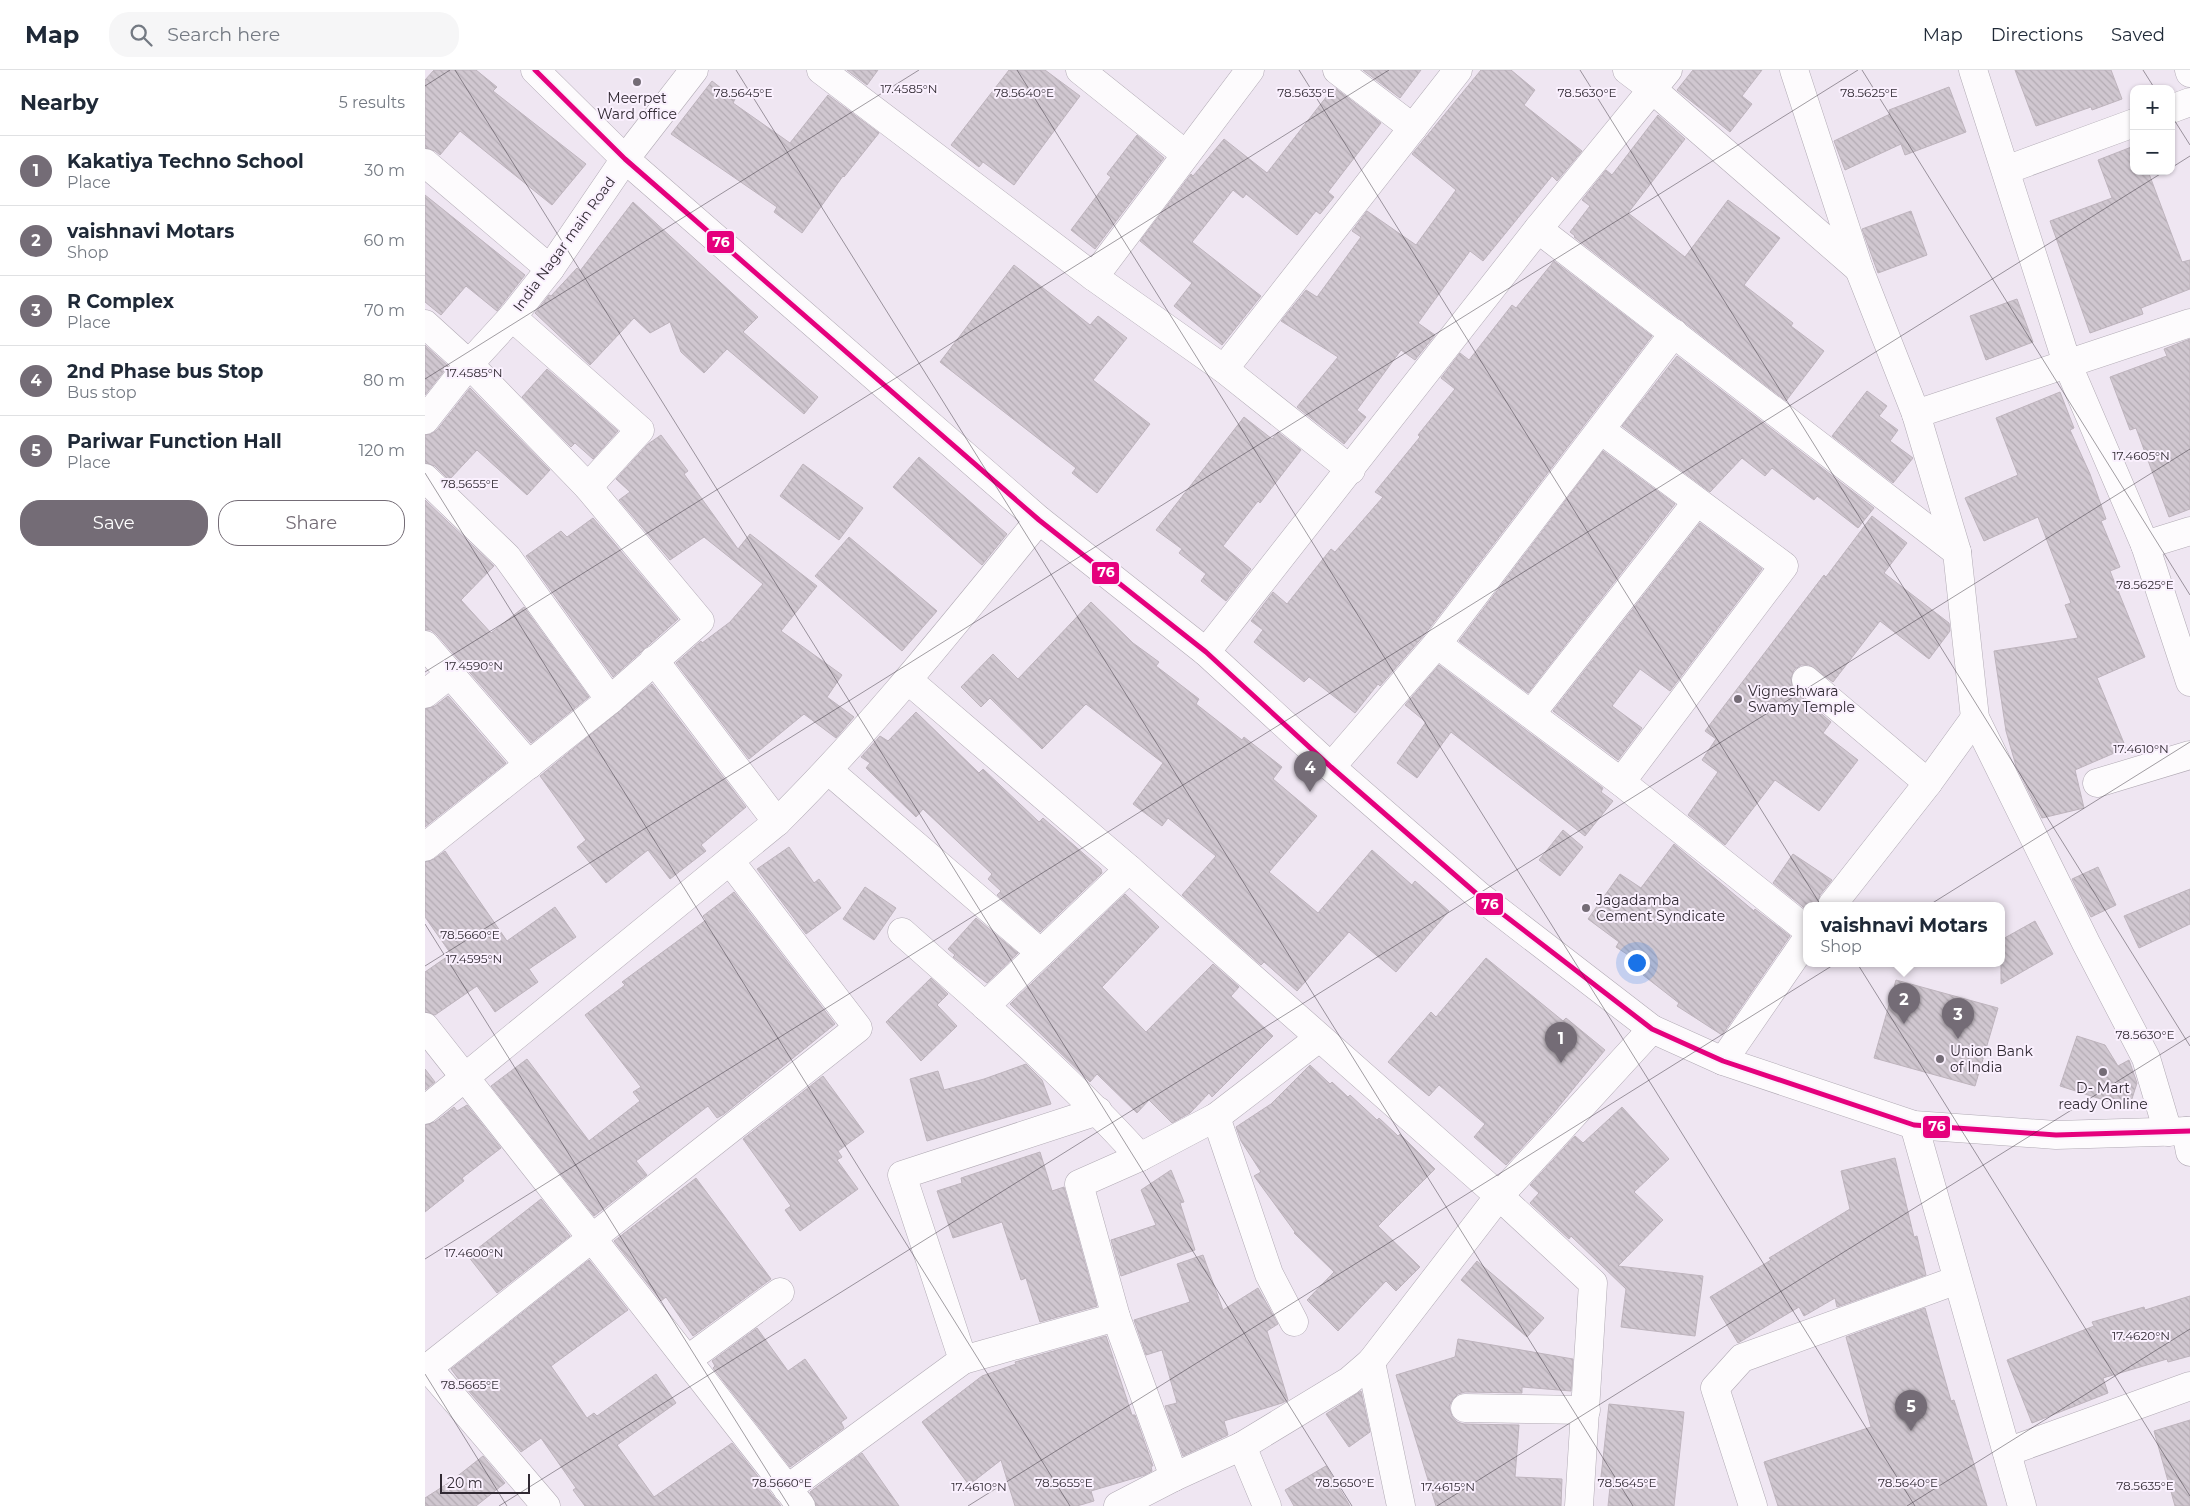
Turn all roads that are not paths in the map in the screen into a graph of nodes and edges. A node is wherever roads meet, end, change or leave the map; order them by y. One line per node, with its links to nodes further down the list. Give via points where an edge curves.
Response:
1 (535, 70): 17 (street)
2 (694, 70): 17 (street, India Nagar main Road)
3 (821, 70): 23 (street)
4 (1080, 70): 16 (street)
5 (1250, 70): 16 (street)
6 (1337, 70): 15 (street)
7 (1458, 70): 15 (street)
8 (1627, 70): 11 (street)
9 (1795, 70): 22 (street)
10 (1973, 70): 19 (street)
11 (1660, 79): 20 (street); 22 (street)
12 (2190, 102): 13 (street)
13 (2175, 108)
14 (2130, 124): 19 (street)
15 (1413, 128): 30 (street)
16 (1185, 154): 23 (street)
17 (625, 159): 21 (street, India Nagar main Road); 38 (street)
18 (425, 163): 21 (street)
19 (2006, 170): 28 (street)
20 (1538, 229): 27 (street); 34 (street)
21 (550, 269): 24 (street, India Nagar main Road)
22 (1859, 269): 31 (street)
23 (1094, 277): 30 (street)
24 (512, 316): 29 (street, India Nagar main Road); 36 (street, via 640,430)
25 (2190, 323): 28 (street)
26 (425, 324): 29 (street)
27 (1674, 333): 33 (street); 41 (street)
28 (2067, 363): 31 (street); 40 (street)
29 (469, 364): 32 (street, India Nagar main Road); 36 (street)
30 (1224, 369): 34 (street)
31 (1916, 414): 41 (street)
32 (425, 420)
33 (1601, 430): 37 (street); 42 (street)
34 (1351, 470): 44 (street)
35 (425, 478): 51 (street, via 507,557)
36 (587, 487): 45 (street, via 700,621)
37 (1696, 503): 52 (street); 58 (street, via 1784,566)
38 (1039, 520): 44 (street); 47 (street)
39 (2190, 531): 40 (street)
40 (2145, 545): 49 (street)
41 (1957, 552): 53 (street)
42 (1437, 644): 52 (street); 56 (street)
43 (425, 645): 46 (street)
44 (1206, 652): 56 (street)
45 (655, 660): 51 (street); 61 (street)
46 (450, 674): 50 (street); 55 (street)
47 (908, 680): 57 (street); 64 (street)
48 (1806, 680): 59 (street)
49 (2190, 682)
50 (425, 694)
51 (610, 700): 55 (street)
52 (1531, 714): 58 (street)
53 (1975, 718): 59 (street); 80 (street)
54 (2190, 755): 60 (street)
55 (529, 765): 62 (street)
56 (1331, 767): 72 (street, via 1478,895)
57 (829, 771): 61 (street); 69 (street)
58 (1621, 782): 66 (street)
59 (1928, 783): 65 (street)
60 (2097, 784)
61 (777, 822): 63 (street)
62 (425, 846)
63 (729, 862): 75 (street); 83 (street, via 858,1028)
64 (1129, 869): 69 (street); 73 (street)
65 (1835, 902)
66 (1803, 927)
67 (902, 932): 70 (street)
68 (1803, 945): 74 (street)
69 (1041, 953): 70 (street)
70 (985, 1006): 77 (street)
71 (425, 1027): 75 (street)
72 (1653, 1028): 74 (street); 82 (street)
73 (1319, 1038): 78 (street); 82 (street)
74 (1723, 1061): 79 (street)
75 (465, 1078): 76 (street); 83 (street)
76 (425, 1110)
77 (1099, 1111): 81 (street); 89 (street, via 902,1175)
78 (1216, 1117): 81 (street); 87 (street, via 1269,1274)
79 (1914, 1125): 80 (street, via 2056,1135); 84 (street)
80 (2184, 1137)
81 (1139, 1157): 86 (street, via 1079,1184)
82 (1499, 1196): 90 (street); 94 (street, via 1593,1283)
83 (591, 1237): 88 (street); 91 (street)
84 (1957, 1280): 96 (street); 104 (street, via 1742,1358 1715,1388)
85 (780, 1292): 88 (street)
86 (1116, 1316): 89 (street); 97 (street)
87 (1294, 1322)
88 (687, 1360): 98 (street)
89 (963, 1360): 98 (street)
90 (1371, 1362): 95 (street, via 1349,1381); 102 (street)
91 (426, 1369): 99 (street)
92 (2190, 1386): 96 (street)
93 (1465, 1408): 94 (street)
94 (1586, 1410): 103 (street)
95 (1242, 1446): 97 (street); 101 (street)
96 (2007, 1452): 105 (street)
97 (1174, 1477): 100 (street)
98 (794, 1497)
99 (546, 1506)
100 (1118, 1506)
101 (1267, 1506)
102 (1401, 1506)
103 (1579, 1506)
104 (1753, 1506)
105 (2022, 1506)

